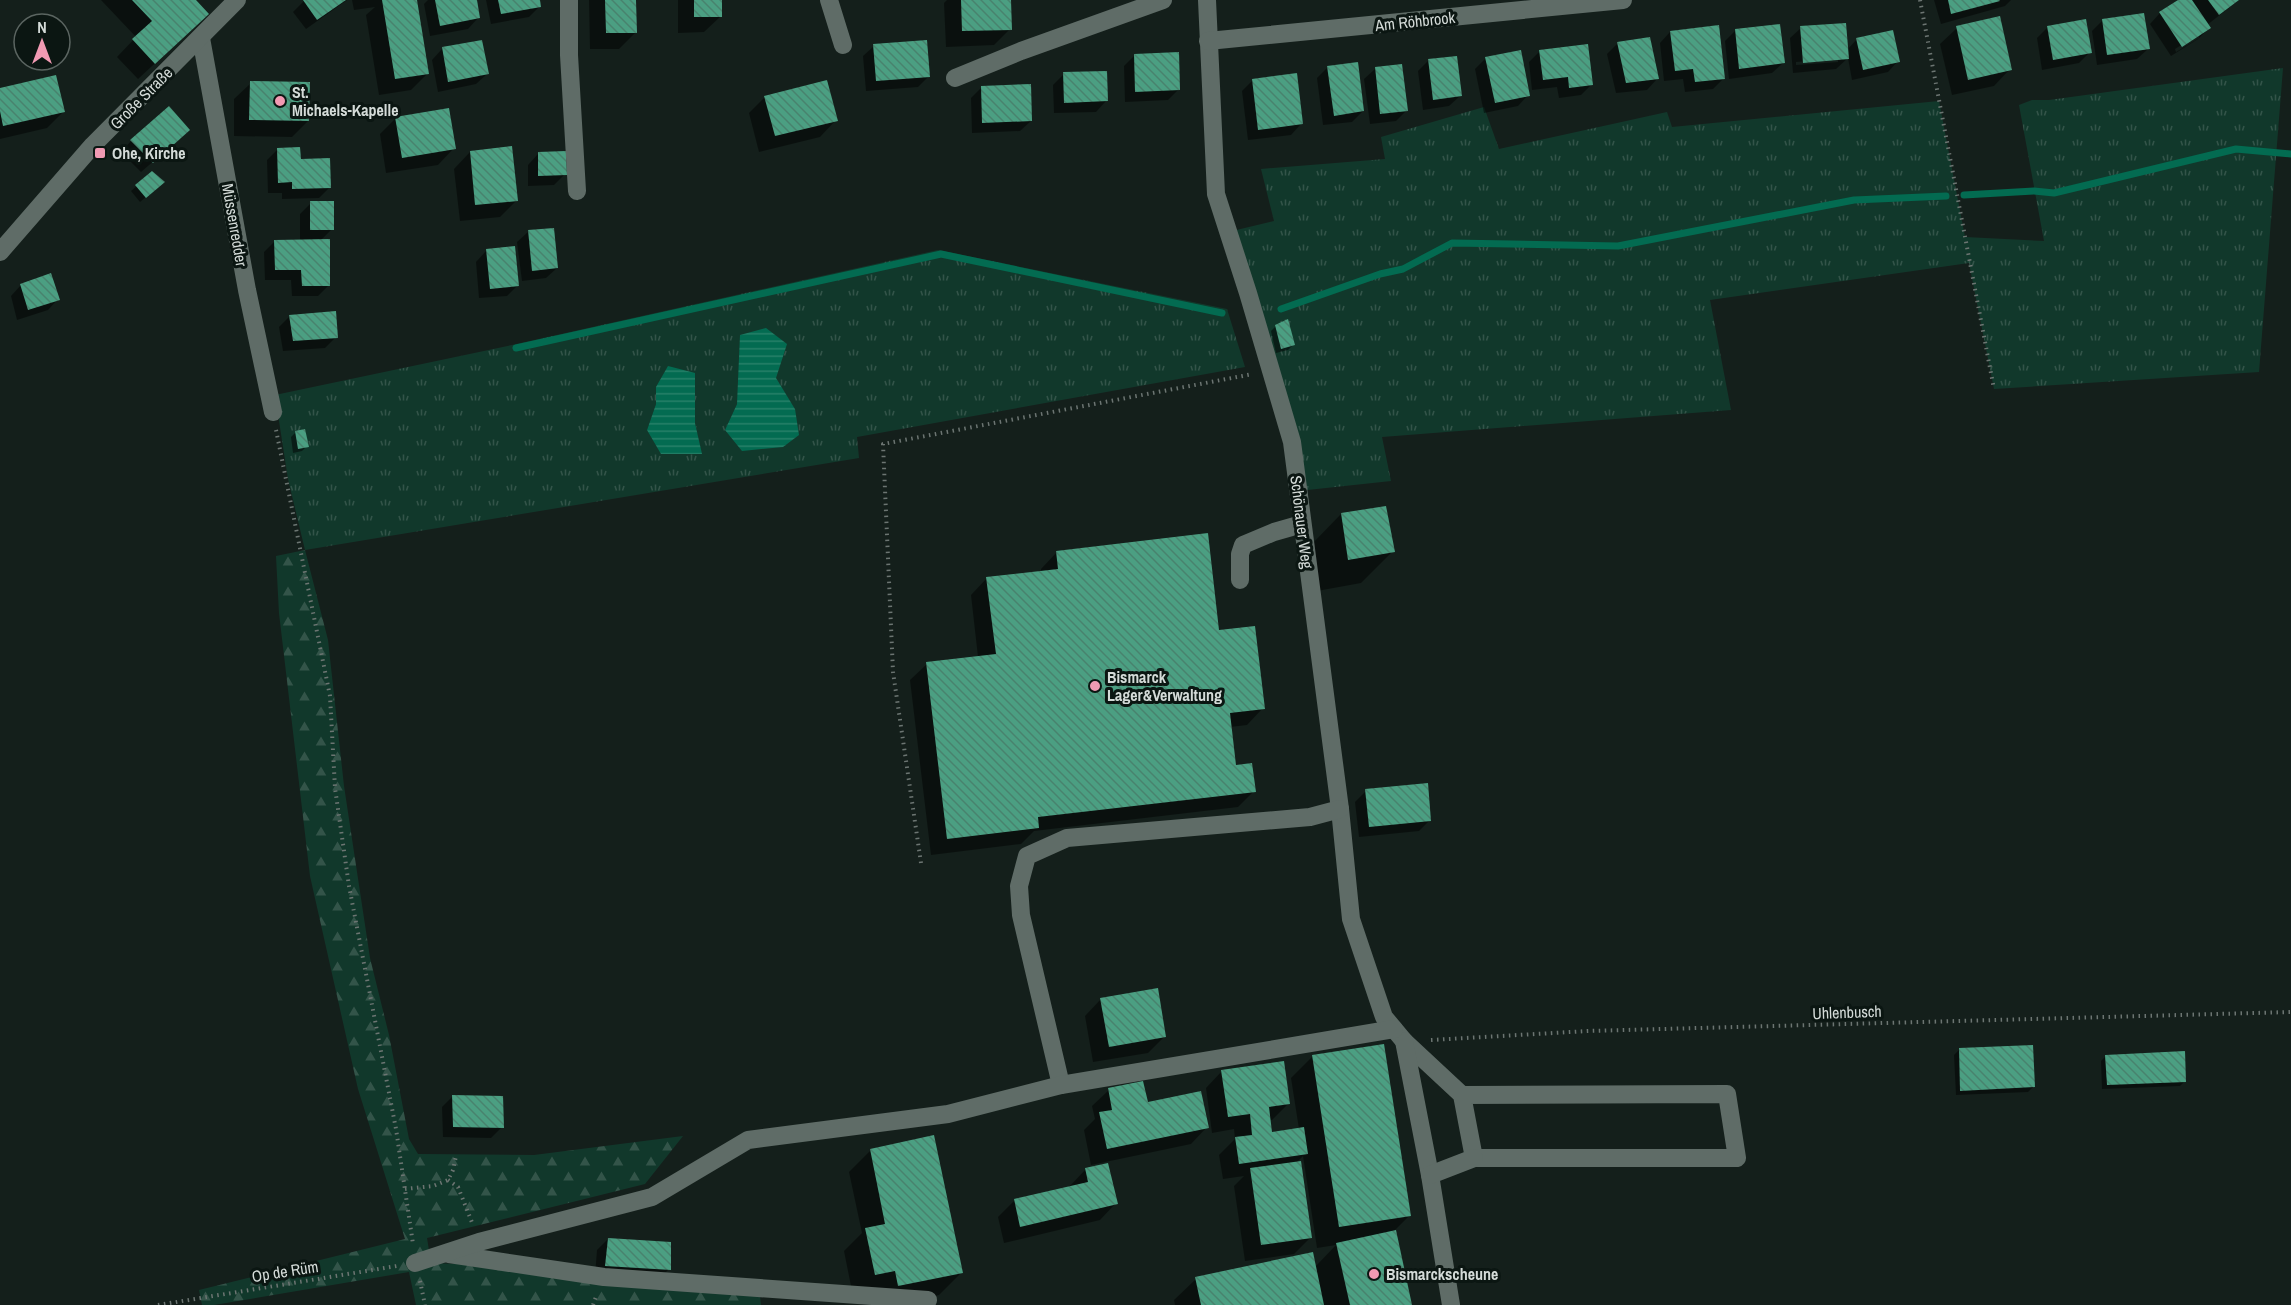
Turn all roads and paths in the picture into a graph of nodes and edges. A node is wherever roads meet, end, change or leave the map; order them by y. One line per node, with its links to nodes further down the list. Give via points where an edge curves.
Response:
1 (237, 0): 8 (street, Große Straße)
2 (569, 0): 12 (street)
3 (828, 0): 10 (street)
4 (1163, 0): 11 (street)
5 (1207, 0): 9 (street, Schönauer Weg)
6 (1623, 0): 9 (street, Am Röhbrook)
7 (1920, 0): 15 (path)
8 (201, 38): 13 (street, Große Straße, via 93,145); 16 (street, Müssenredder)
9 (1208, 41): 14 (street, Schönauer Weg, via 1216,194)
10 (843, 45)
11 (955, 78)
12 (577, 191)
13 (0, 252)
14 (1270, 371): 17 (street, Schönauer Weg, via 1292,442); 20 (path, via 883,444 893,672)
15 (1994, 389)
16 (273, 412): 29 (path, via 330,696 335,788 349,886)
17 (1302, 524): 18 (street, via 1243,545); 19 (street, Schönauer Weg)
18 (1240, 580)
19 (1340, 809): 22 (street, Schönauer Weg, via 1351,919 1384,1017); 23 (street, via 1310,816 1067,838 1027,856 1020,886 1021,915)
20 (921, 863)
21 (2291, 1012): 22 (path, Uhlenbusch)
22 (1399, 1035): 23 (street); 24 (street); 27 (street)
23 (1061, 1085): 30 (street, via 948,1114 748,1140 652,1197)
24 (1462, 1095): 26 (street); 26 (street, via 1727,1094 1737,1158)
25 (456, 1156): 28 (path)
26 (1474, 1158): 27 (street)
27 (1430, 1175): 35 (street)
28 (448, 1180): 29 (path); 30 (path, via 458,1187)
29 (405, 1189): 32 (path)
30 (479, 1242): 31 (street)
31 (444, 1253): 32 (street); 33 (street, via 604,1277)
32 (415, 1263): 34 (path, Op de Rüm)
33 (928, 1300)
34 (158, 1305)
35 (1451, 1305)

